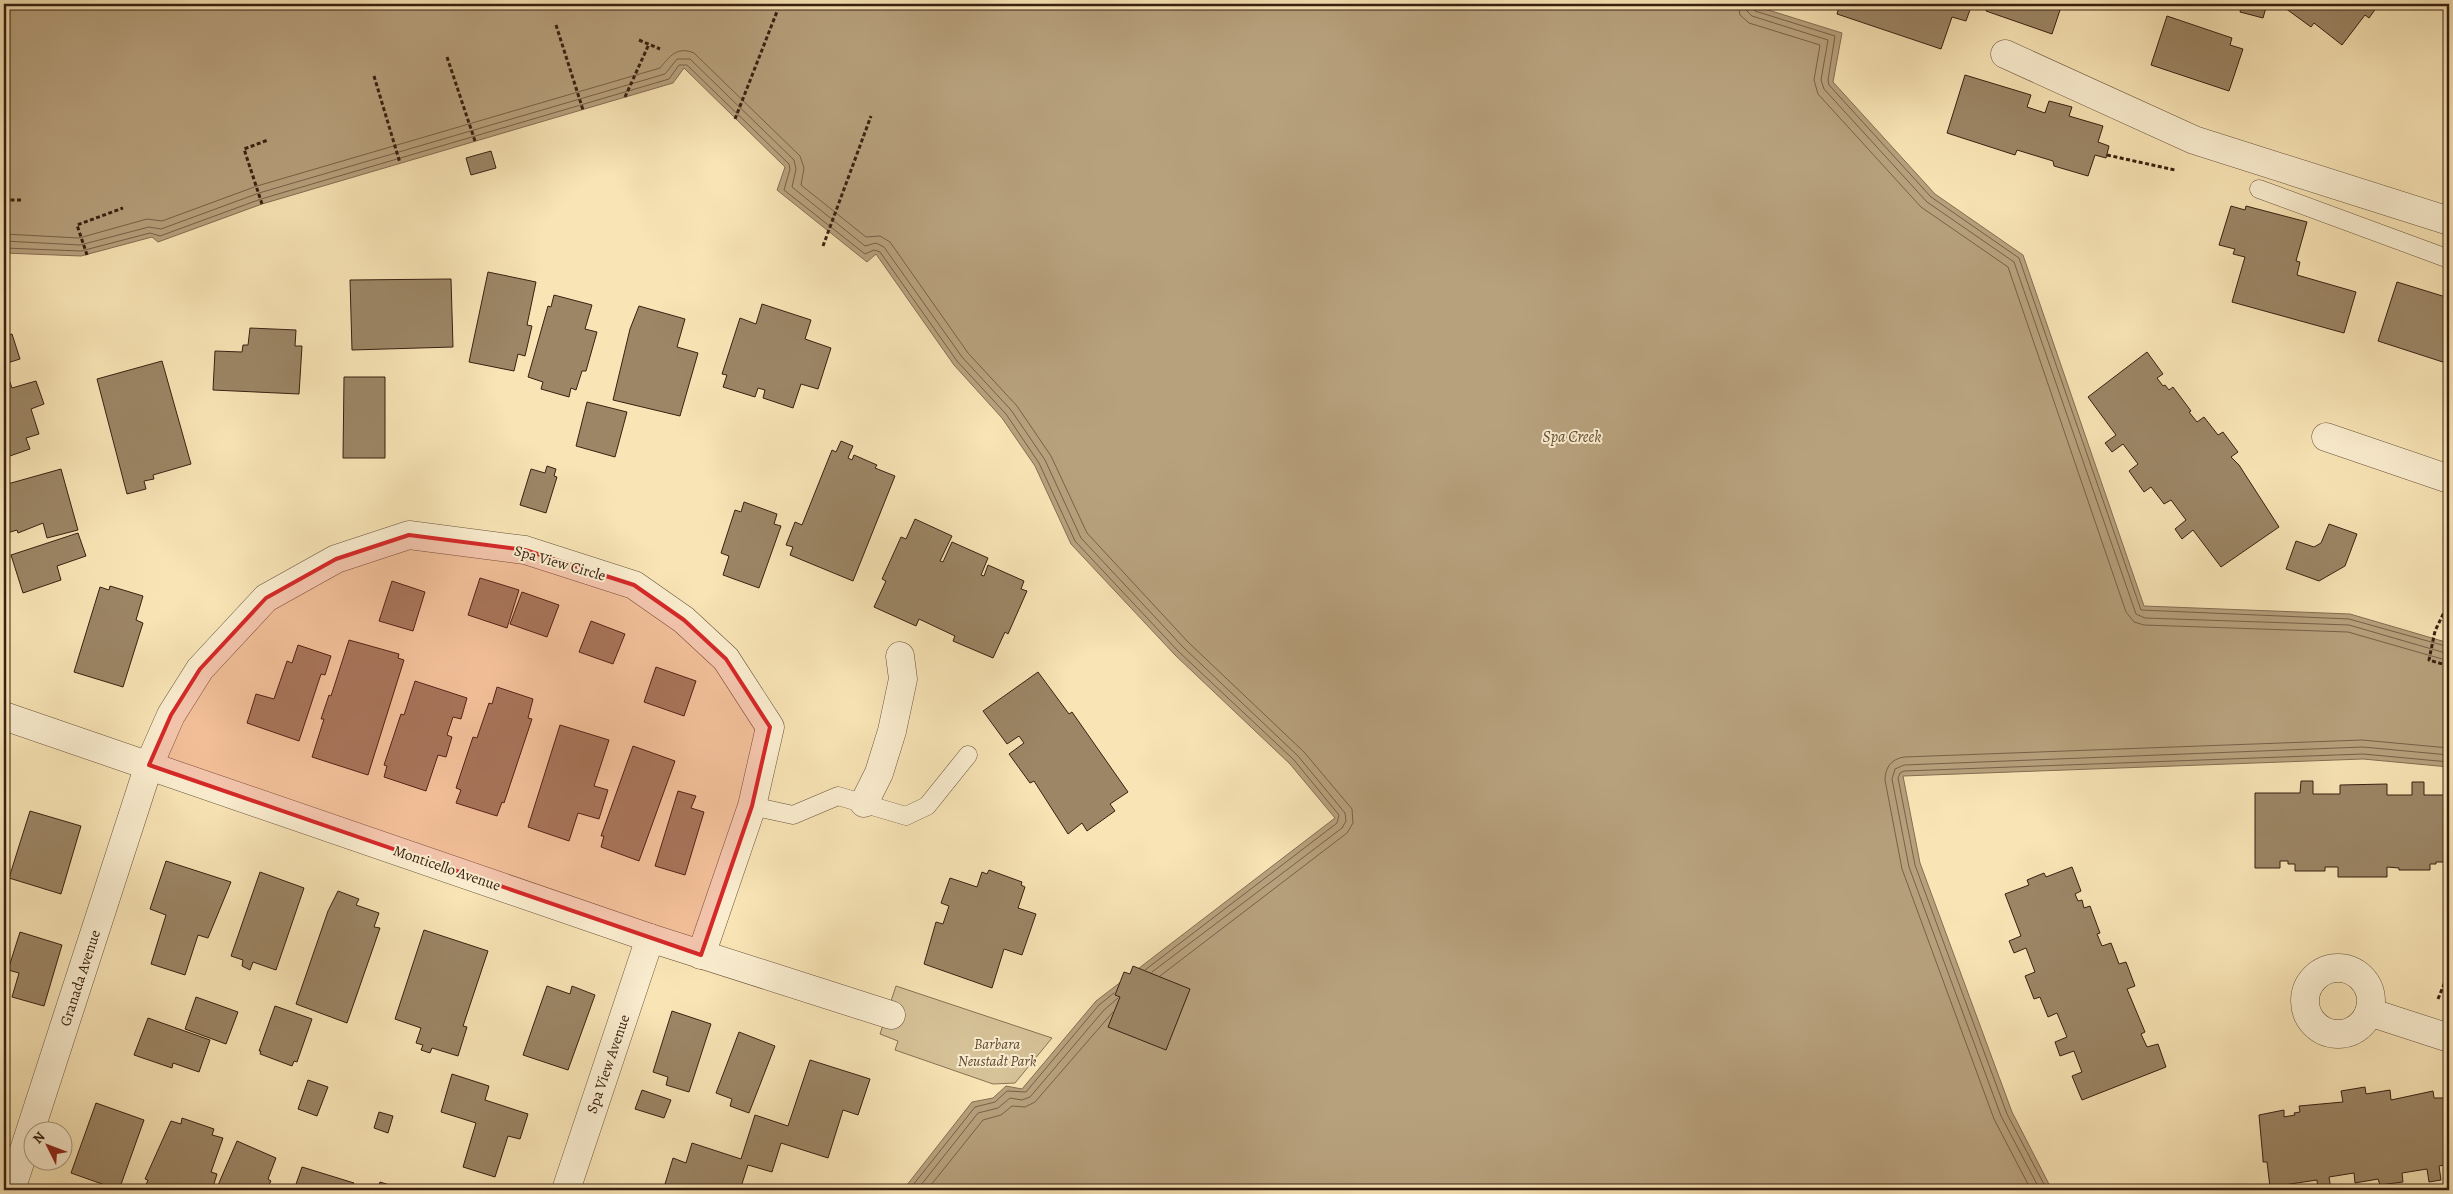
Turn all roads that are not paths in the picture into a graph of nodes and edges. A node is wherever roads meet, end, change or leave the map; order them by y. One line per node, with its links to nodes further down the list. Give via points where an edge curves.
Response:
1 (2005, 54): 3 (street, via 2194,140)
2 (2259, 189): 4 (lane)
3 (2449, 221)
4 (2449, 259)
5 (2326, 437): 6 (street)
6 (2449, 479)
7 (900, 656): 11 (street, via 903,679 892,731 879,773)
8 (4, 716): 10 (street, Monticello Avenue)
9 (968, 755): 11 (lane, via 927,806 920,810 906,816)
10 (149, 765): 12 (street, Spa View Circle, via 171,715 200,669 266,598 336,559 409,535 525,550 634,585 684,620 726,659 770,727); 13 (street, Monticello Avenue); 18 (street, Granada Avenue)
11 (864, 803): 12 (lane, via 838,796 793,815)
12 (752, 806): 14 (street, Spa View Circle)
13 (650, 938): 14 (street, Monticello Avenue); 19 (street, Spa View Avenue)
14 (701, 955): 16 (street, Monticello Avenue)
15 (2369, 1012): 17 (street)
16 (891, 1015)
17 (2449, 1038)
18 (11, 1190)
19 (566, 1190)

